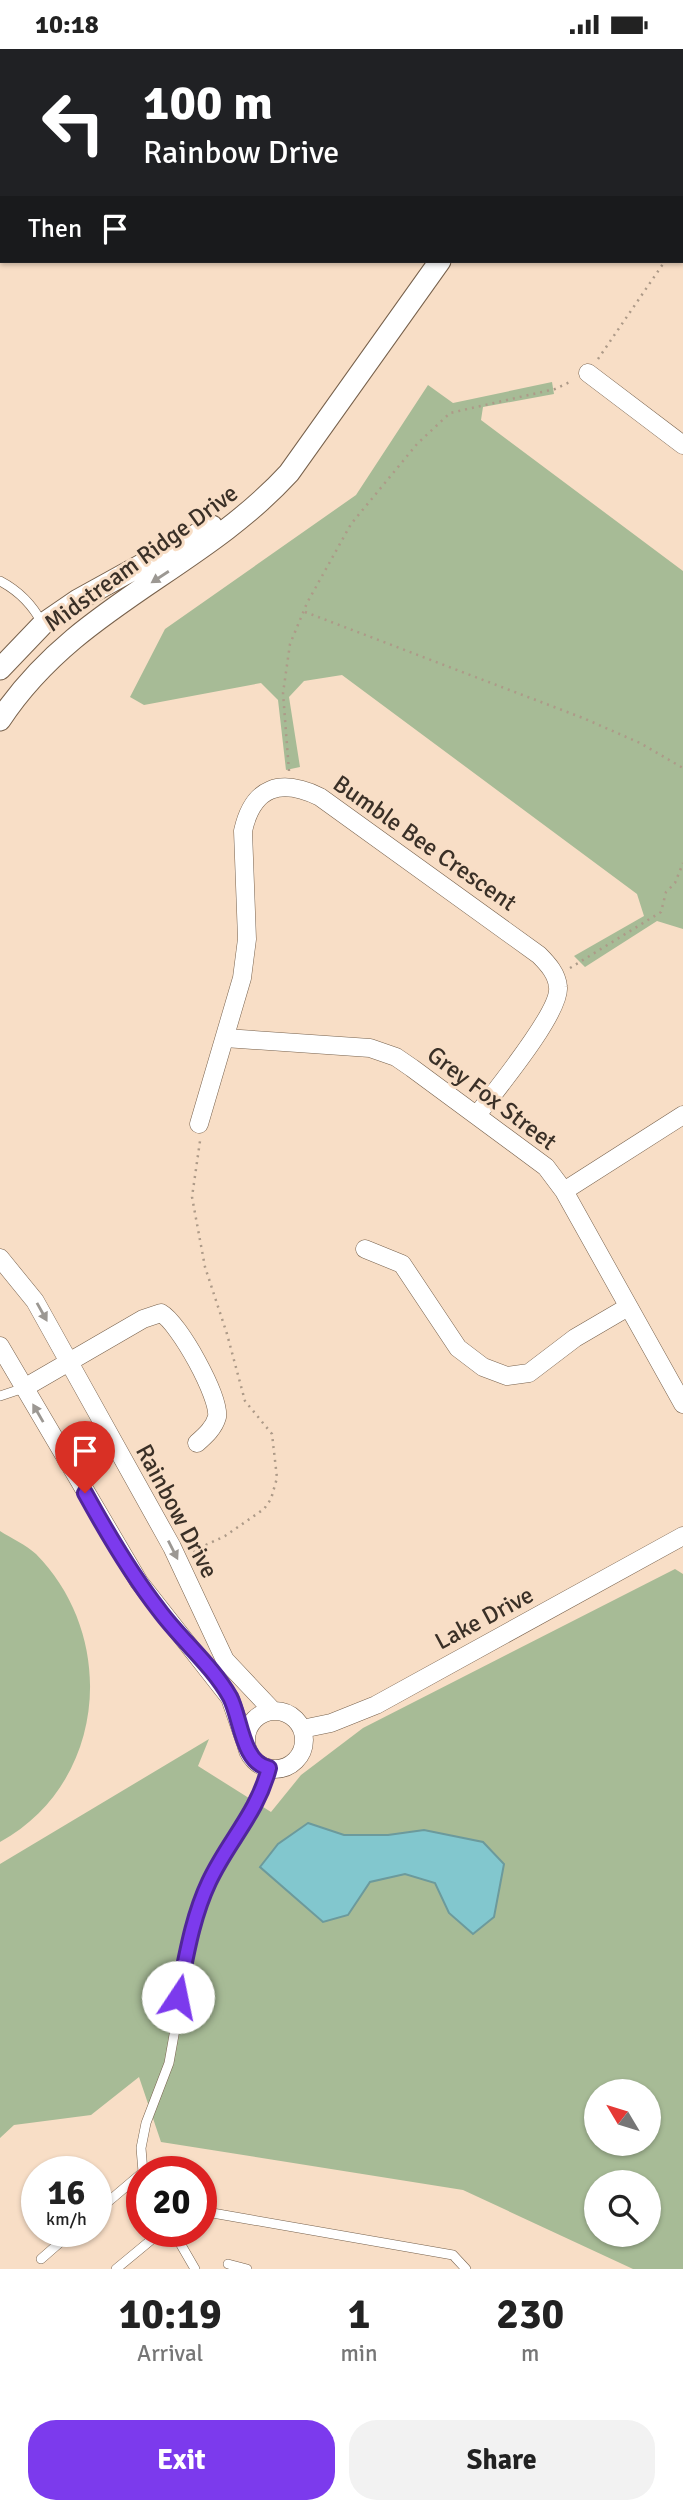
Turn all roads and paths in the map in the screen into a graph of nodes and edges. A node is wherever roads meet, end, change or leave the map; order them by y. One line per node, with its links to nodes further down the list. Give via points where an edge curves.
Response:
1 (439, 263): 5 (street, Midstream Ridge Drive)
2 (664, 263): 3 (path)
3 (588, 373): 4 (street); 7 (path, via 555,389 450,413 417,444 351,524)
4 (683, 445)
5 (289, 473): 8 (street, Midstream Ridge Drive, via 197,536); 10 (street, Midstream Ridge Drive, one-way to 10, via 213,541 74,636 22,688)
6 (0, 581): 8 (lane, via 21,594)
7 (303, 612): 11 (path, via 583,718); 12 (path, via 290,644 283,693)
8 (43, 624): 9 (street, Midstream Ridge Drive)
9 (0, 669)
10 (0, 720)
11 (683, 768)
12 (290, 787): 14 (street, Bumble Bee Crescent, via 320,797 539,954); 15 (street, via 271,789 258,798 246,818 245,956)
13 (683, 863): 14 (path, via 666,892 661,912)
14 (556, 977): 16 (street, via 557,998 552,1010)
15 (225, 1038): 16 (street, Grey Fox Street, via 370,1048 396,1057); 18 (street)
16 (477, 1115): 19 (street, Grey Fox Street, via 536,1158)
17 (683, 1115): 19 (street)
18 (199, 1124): 30 (path, via 201,1146 192,1197 205,1267 245,1401 272,1434 277,1478 264,1509 225,1536)
19 (564, 1191): 22 (street, Grey Fox Street)
20 (365, 1249): 22 (street, via 402,1264 458,1348 483,1367 507,1376 529,1373 575,1338)
21 (0, 1258): 24 (street, Rainbow Drive, one-way to 24, via 35,1301)
22 (628, 1307): 27 (street, Grey Fox Street)
23 (0, 1346): 25 (street)
24 (69, 1361): 25 (street); 28 (street, via 153,1314 167,1317 214,1397 217,1417); 30 (street, Rainbow Drive, one-way to 30)
25 (24, 1388): 26 (lane); 33 (street, one-way to 25, via 230,1698 139,1582)
26 (0, 1396)
27 (683, 1404)
28 (197, 1443)
29 (683, 1536): 32 (street, Lake Drive, via 376,1705)
30 (177, 1558): 31 (street, Rainbow Drive, via 225,1660)
31 (273, 1711): 32 (street, via 291,1715); 33 (street, via 256,1718)
32 (302, 1729): 34 (street, via 299,1757 283,1768)
33 (246, 1745): 34 (street, via 256,1761)
34 (269, 1768): 35 (lane, via 249,1818 210,1879 196,1911 169,2063 146,2123)
35 (141, 2156)
36 (126, 2186): 37 (lane)
37 (112, 2198)
38 (217, 2214): 47 (lane, via 453,2255)
39 (55, 2247): 42 (lane)
40 (143, 2247): 44 (lane)
41 (182, 2247): 45 (lane)
42 (41, 2259)
43 (228, 2264): 46 (lane)
44 (116, 2269)
45 (195, 2269)
46 (247, 2269)
47 (466, 2269)

